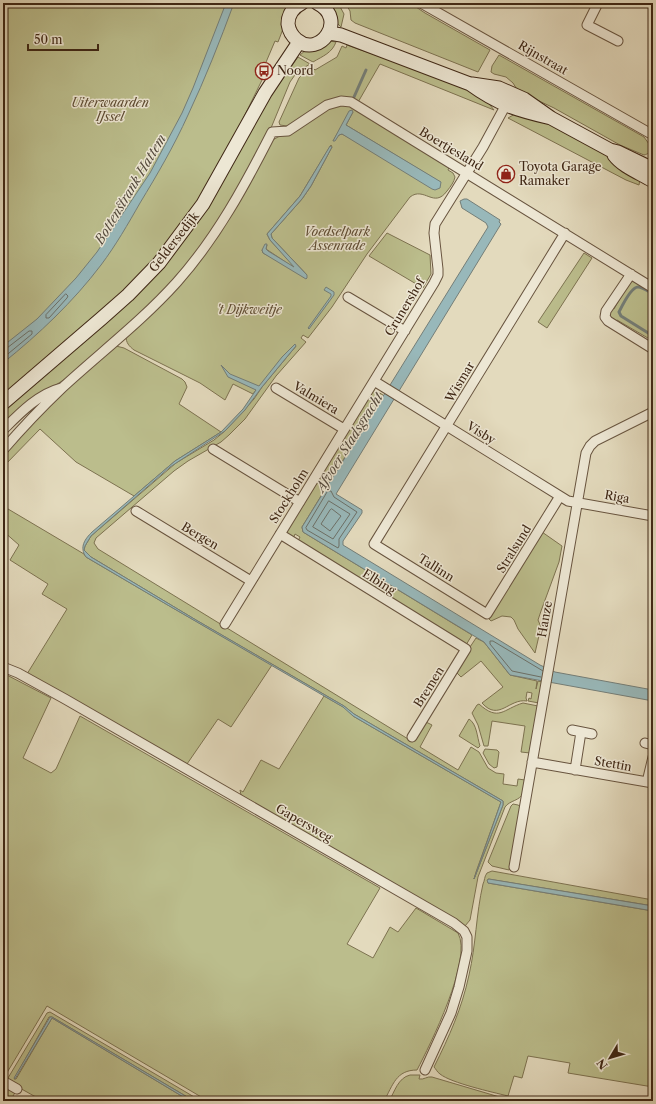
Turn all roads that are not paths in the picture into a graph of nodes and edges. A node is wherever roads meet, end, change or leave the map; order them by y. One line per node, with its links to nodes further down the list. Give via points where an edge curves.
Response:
1 (302, 3): 7 (main road, via 291,12 288,20 292,36)
2 (317, 3): 5 (main road, via 326,9 330,18)
3 (421, 3): 12 (street, Rijnstraat)
4 (598, 3): 6 (street, via 587,25)
5 (329, 33): 7 (main road, via 324,40 316,44 307,45); 8 (main road, via 341,35)
6 (618, 41)
7 (299, 42): 26 (main road, Geldersedijk, via 265,93 203,204 163,258 128,294)
8 (470, 84): 9 (main road, via 499,88); 10 (main road)
9 (512, 94): 10 (street, Crunershof); 11 (main road, via 524,99)
10 (506, 106): 11 (main road); 15 (street, Crunershof)
11 (551, 118): 13 (main road)
12 (653, 135)
13 (610, 150): 14 (main road); 16 (main road, via 616,158)
14 (653, 169)
15 (467, 172): 17 (street, Boertjesland); 21 (street, Crunershof, via 435,224 438,275); 24 (street, Boertjesland, via 351,102 341,101 327,105 288,131 272,132 247,182 214,235 190,267 149,311)
16 (653, 181)
17 (565, 233): 18 (street, Boertjesland); 28 (street, Wismar)
18 (631, 274): 19 (street, Boertjesland); 22 (street, via 606,311 605,317)
19 (653, 288)
20 (348, 297): 21 (street)
21 (405, 331): 23 (street, Crunershof)
22 (653, 349)
23 (377, 383): 28 (street, Visby); 29 (street, Stockholm)
24 (62, 388): 30 (street, via 46,394 14,418); 32 (street)
25 (276, 388): 29 (street, Valmiera)
26 (3, 403)
27 (653, 412): 35 (street, Hanze, via 590,446 586,454)
28 (447, 426): 33 (street, Visby); 39 (street, Wismar)
29 (344, 429): 34 (street, Stockholm)
30 (3, 430)
31 (213, 449): 34 (street)
32 (3, 450)
33 (560, 496): 35 (street, Visby); 41 (street, Stralsund)
34 (300, 502): 38 (street, Stockholm)
35 (578, 503): 37 (street, Riga); 48 (street, Hanze)
36 (136, 511): 40 (street, Bergen)
37 (653, 516)
38 (280, 534): 40 (street, Stockholm); 43 (street, Elbing)
39 (375, 542): 41 (street, Tallinn, via 374,544)
40 (251, 581): 42 (street, Stockholm)
41 (488, 614)
42 (225, 624)
43 (466, 649): 46 (street, Bremen)
44 (3, 667): 52 (street, Gapersweg, via 71,703 464,931 467,950 460,987)
45 (592, 734): 49 (street, Stettin, via 577,731)
46 (412, 737)
47 (653, 757): 50 (street, Stettin)
48 (532, 762): 49 (street, Stettin); 51 (street, Hanze)
49 (575, 770): 50 (street, Stettin)
50 (650, 782)
51 (514, 867)
52 (425, 1070)
53 (3, 1080): 54 (street)
54 (17, 1089)

